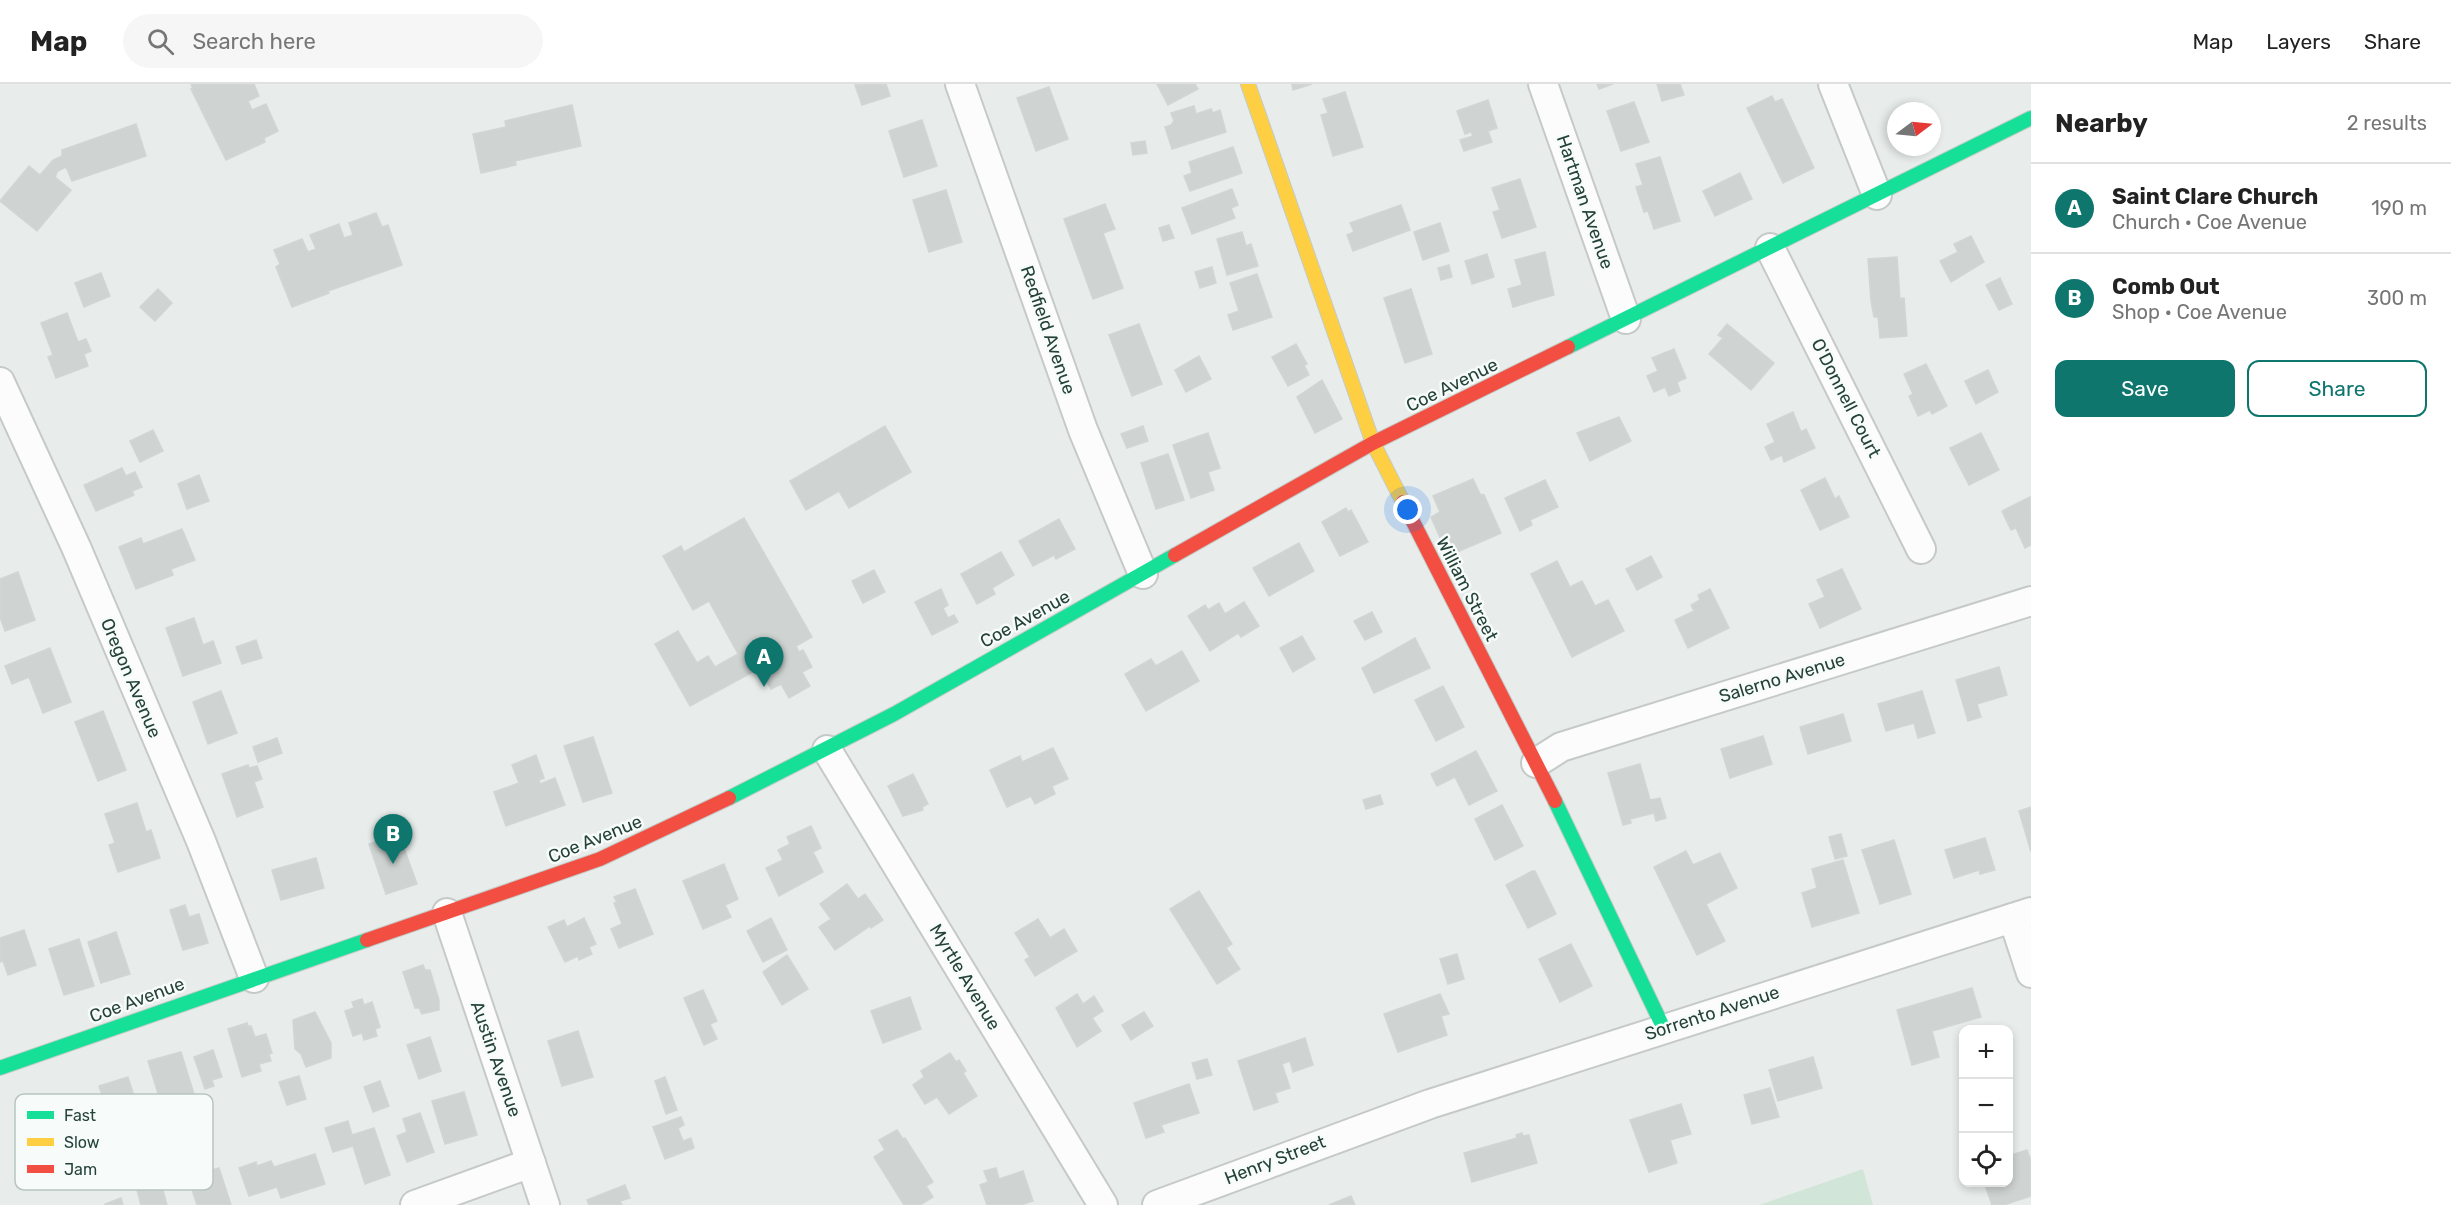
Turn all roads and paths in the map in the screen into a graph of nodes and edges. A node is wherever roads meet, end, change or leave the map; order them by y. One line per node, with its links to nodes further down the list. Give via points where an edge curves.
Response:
1 (960, 84): 12 (street, Redfield Avenue, via 1083,430)
2 (1248, 84): 10 (street, William Street)
3 (1544, 84): 8 (street, Hartman Avenue)
4 (1833, 84): 6 (street)
5 (2031, 118): 6 (street, Coe Avenue)
6 (1878, 195): 7 (street, Coe Avenue)
7 (1770, 248): 8 (street, Coe Avenue); 11 (street, O'Donnell Court)
8 (1626, 320): 10 (street, Coe Avenue)
9 (0, 382): 19 (street, Oregon Avenue, via 76,547)
10 (1373, 443): 12 (street, Coe Avenue); 15 (street, William Street)
11 (1921, 549)
12 (1143, 574): 14 (street, Coe Avenue)
13 (2031, 601): 15 (street, Salerno Avenue, via 1561,747)
14 (827, 750): 16 (street, Coe Avenue, via 600,859); 26 (street, Myrtle Avenue)
15 (1536, 764): 20 (street, William Street)
16 (447, 914): 19 (street, Coe Avenue); 23 (street, Austin Avenue)
17 (2022, 915): 18 (street); 20 (street, Sorrento Avenue)
18 (2031, 973)
19 (254, 978): 21 (street, Coe Avenue)
20 (1664, 1029): 22 (street, Sorrento Avenue)
21 (0, 1068)
22 (1394, 1116): 27 (street, Henry Street)
23 (531, 1163): 24 (street); 25 (street, Austin Avenue)
24 (415, 1205)
25 (545, 1205)
26 (1103, 1205)
27 (1156, 1205)

